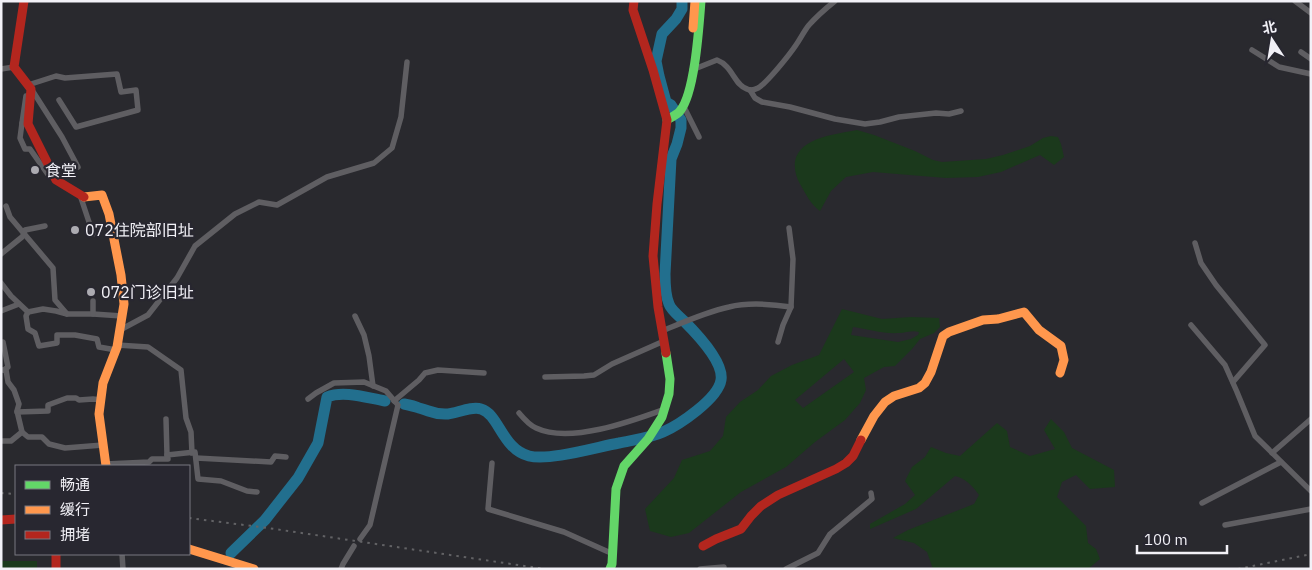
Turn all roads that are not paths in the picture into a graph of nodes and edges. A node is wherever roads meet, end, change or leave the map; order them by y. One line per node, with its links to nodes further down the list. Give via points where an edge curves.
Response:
1 (24, 1): 13 (street)
2 (634, 1): 21 (street, via 633,10 653,70)
3 (695, 1): 10 (street, via 692,39)
4 (701, 1): 10 (street)
5 (834, 1): 18 (street, via 808,27 763,85)
6 (1295, 1): 7 (street)
7 (1311, 13)
8 (1252, 50): 16 (street, via 1279,67)
9 (1301, 52): 11 (street)
10 (695, 56): 15 (street)
11 (1311, 60)
12 (406, 62): 45 (street, via 401,117 392,148 374,163 328,177 276,205 259,202 235,214 195,246 178,278 148,315)
13 (14, 67): 14 (street); 17 (street)
14 (1, 69)
15 (692, 70): 18 (street, via 717,60 723,62 743,88); 21 (street, via 688,92)
16 (1311, 74)
17 (30, 87): 19 (street, via 56,76 117,74 121,92 136,90 138,110 76,127); 22 (street); 24 (street)
18 (750, 90): 20 (street, via 762,102 865,124)
19 (58, 100)
20 (961, 111)
21 (676, 112): 23 (street); 46 (street, via 657,204 653,256)
22 (25, 123): 25 (street, via 20,138 25,149 30,149); 26 (street, via 56,180)
23 (699, 137)
24 (78, 167)
25 (49, 176)
26 (80, 195): 31 (street); 42 (street, via 102,195 109,214 123,284)
27 (6, 206): 30 (street, via 10,217)
28 (45, 226): 30 (street, via 25,230)
29 (789, 228): 37 (street, via 793,260)
30 (24, 234): 33 (street); 40 (street, via 53,268 55,300)
31 (93, 234)
32 (1195, 243): 55 (street, via 1202,263 1216,285 1265,345)
33 (1, 254)
34 (1, 283): 36 (street)
35 (93, 301): 41 (street)
36 (19, 304): 38 (street); 39 (street)
37 (791, 307): 46 (street, via 773,304 729,307); 48 (street)
38 (1, 311)
39 (28, 312): 40 (street, via 42,309); 50 (street, via 28,328 35,333 39,346 57,343 57,335 75,335 97,339 99,347)
40 (67, 314): 41 (street)
41 (93, 314): 42 (street)
42 (122, 316): 45 (street)
43 (355, 316): 56 (street, via 364,335)
44 (1191, 325): 55 (street, via 1224,365)
45 (120, 330): 50 (street)
46 (662, 330): 47 (street)
47 (664, 341): 54 (street, via 594,375); 60 (street, via 670,379)
48 (778, 342)
49 (1, 343): 51 (street, via 4,342 8,367)
50 (116, 347): 58 (street, via 103,383); 70 (street, via 148,346 181,370)
51 (3, 370): 61 (street, via 6,370 19,404)
52 (484, 373): 59 (street, via 425,372)
53 (1060, 373): 85 (street, via 1064,360 1061,346 1039,330 1024,312 983,320 949,332 943,336 924,384 889,398 880,406 846,463 778,496 761,506 741,529)
54 (545, 377)
55 (1232, 382): 68 (street, via 1255,436)
56 (373, 386): 57 (street, via 364,382 334,383); 59 (street, via 386,391)
57 (308, 399)
58 (101, 400): 61 (street, via 67,398 48,405 48,411); 67 (street, via 99,414)
59 (394, 401): 83 (street, via 398,405 370,525)
60 (665, 409): 62 (street, via 606,428 577,433 537,428); 87 (street, via 649,436 624,466 616,489)
61 (17, 412): 65 (street)
62 (519, 413)
63 (166, 419): 69 (street)
64 (1311, 419): 68 (street)
65 (22, 432): 66 (street, via 11,441); 67 (street, via 28,437 42,437 50,444 64,448)
66 (1, 440)
67 (103, 446): 74 (street)
68 (1272, 453): 73 (street)
69 (167, 455): 70 (street); 74 (street, via 168,459)
70 (194, 455): 71 (street, via 271,462 275,456); 76 (street, via 198,479 220,481)
71 (286, 457)
72 (492, 462): 87 (street, via 488,509 564,532)
73 (1281, 462): 75 (street); 78 (street)
74 (106, 465)
75 (1311, 491)
76 (257, 492)
77 (871, 493): 97 (street, via 872,499 830,534 818,553)
78 (1202, 503)
79 (1311, 509): 82 (street)
80 (15, 519): 81 (street)
81 (1, 520)
82 (1225, 526)
83 (360, 538)
84 (354, 546): 94 (street)
85 (703, 546)
86 (190, 549): 93 (street)
87 (613, 554): 95 (street)
88 (56, 555): 91 (street)
89 (122, 555): 92 (street)
90 (724, 567): 96 (street)
91 (56, 569)
92 (123, 569)
93 (254, 569)
94 (342, 569)
95 (611, 569)
96 (700, 569)
97 (786, 569)

